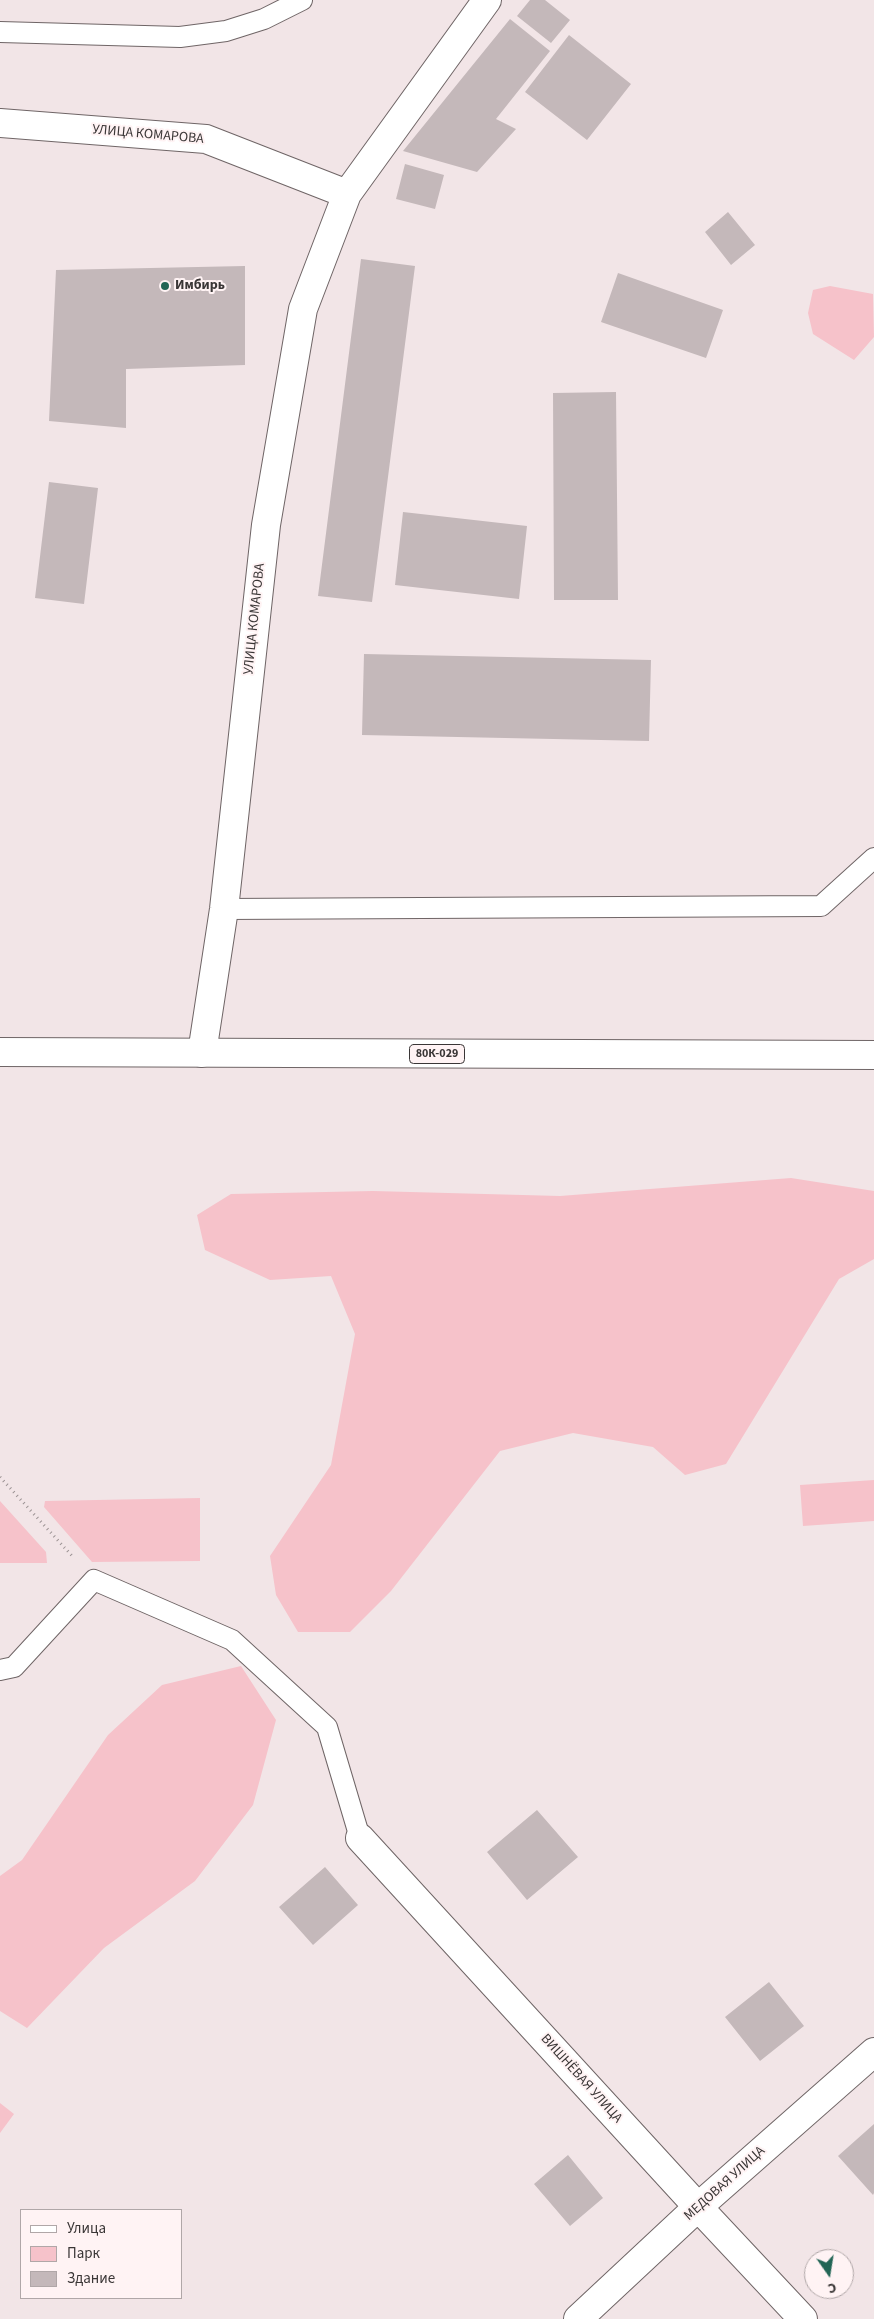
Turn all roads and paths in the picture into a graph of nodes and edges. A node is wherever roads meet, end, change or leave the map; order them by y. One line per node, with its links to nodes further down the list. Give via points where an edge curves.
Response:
1 (302, 0): 3 (lane, via 264,19 226,31 180,37)
2 (487, 0): 5 (street, УЛИЦА КОМАРОВА)
3 (0, 32)
4 (0, 123): 5 (street, УЛИЦА КОМАРОВА, via 206,139)
5 (347, 194): 7 (street, УЛИЦА КОМАРОВА, via 304,309 267,515)
6 (874, 858): 7 (lane, via 820,906)
7 (224, 909): 9 (street, УЛИЦА КОМАРОВА)
8 (0, 1052): 9 (street, 80К-029)
9 (202, 1053): 10 (street, 80К-029)
10 (874, 1055)
11 (0, 1477): 12 (path)
12 (94, 1580): 13 (lane, via 14,1667); 14 (lane, via 232,1640 327,1727)
13 (0, 1670)
14 (360, 1838): 16 (street, ВИШНЁВАЯ УЛИЦА)
15 (874, 2052): 16 (street, МЕДОВАЯ УЛИЦА)
16 (698, 2208): 17 (street, МЕДОВАЯ УЛИЦА); 18 (street, ВИШНЁВАЯ УЛИЦА)
17 (578, 2319)
18 (803, 2319)

